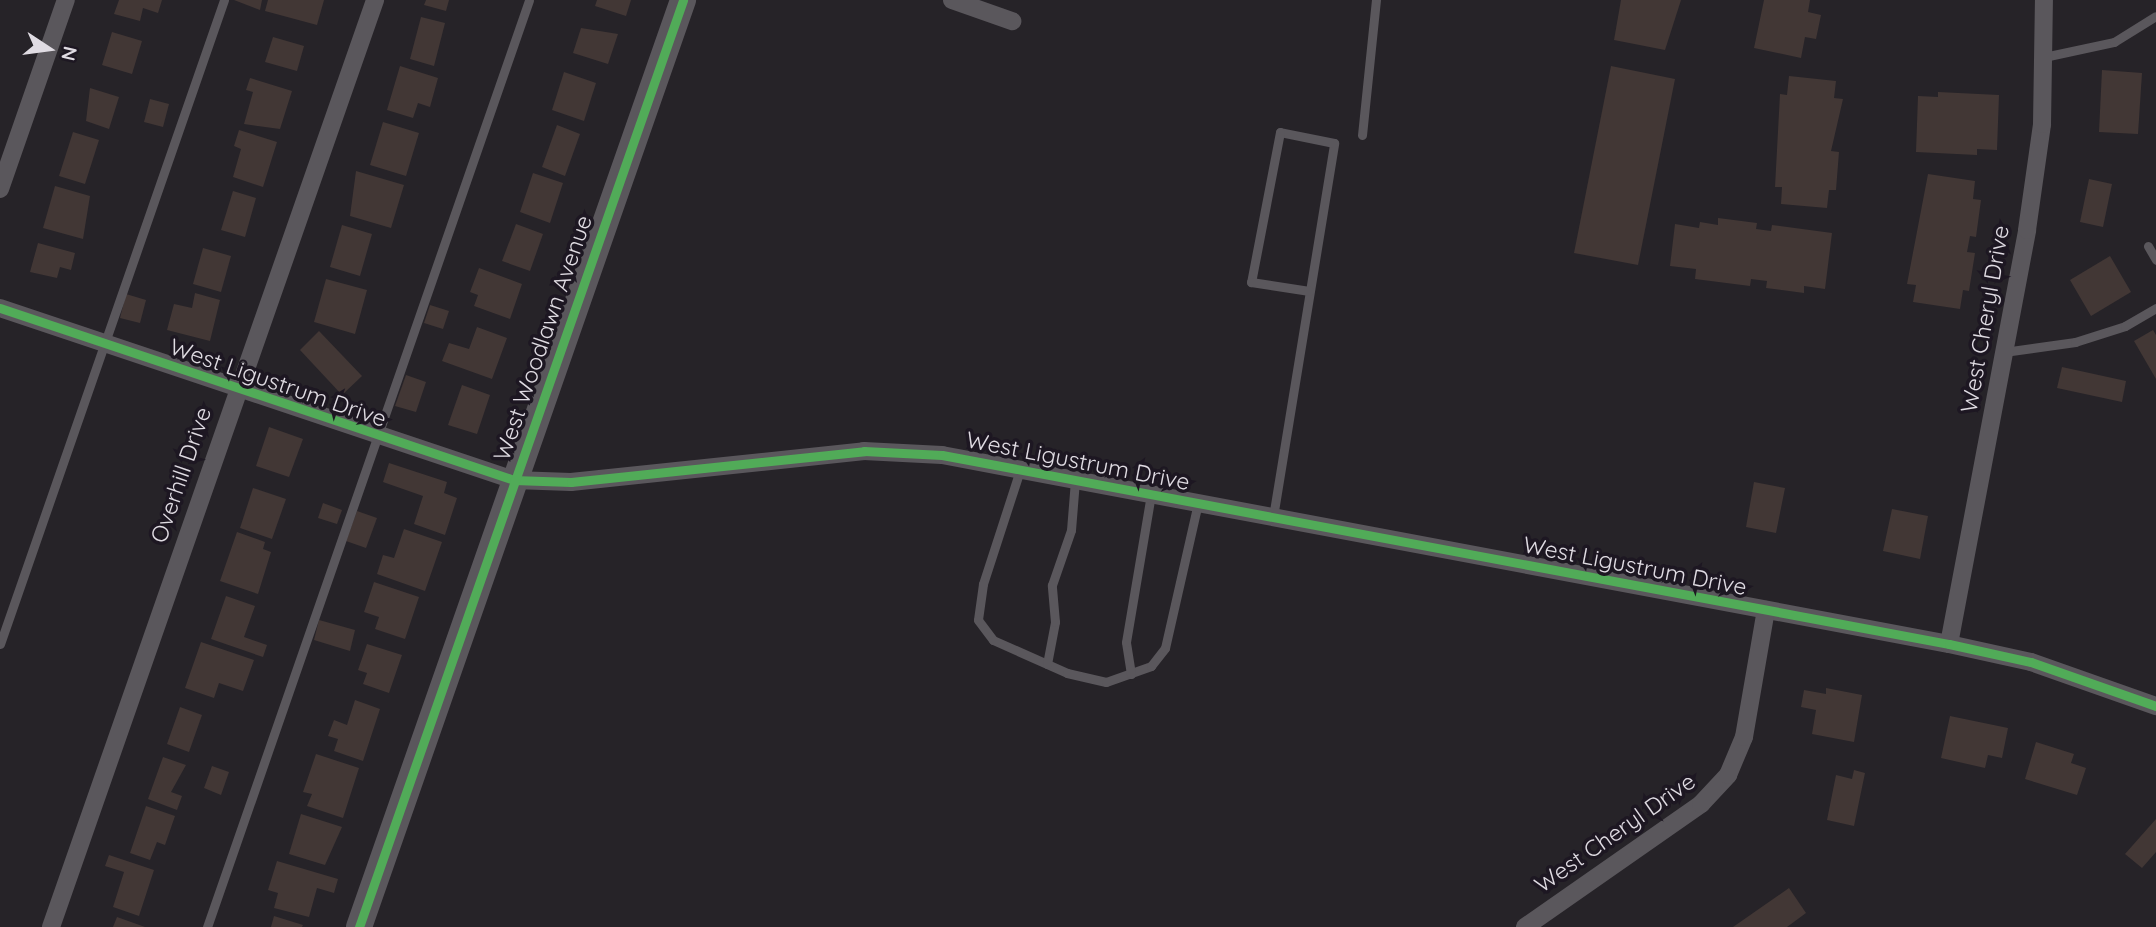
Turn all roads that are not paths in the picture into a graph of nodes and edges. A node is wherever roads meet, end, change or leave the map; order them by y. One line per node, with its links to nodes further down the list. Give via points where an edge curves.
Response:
1 (66, 0): 13 (street)
2 (224, 0): 19 (lane)
3 (374, 0): 21 (street, Overhill Drive)
4 (529, 0): 22 (lane)
5 (683, 0): 25 (street, West Woodlawn Avenue)
6 (952, 0): 10 (street)
7 (1376, 0): 12 (lane)
8 (2044, 0): 11 (street, West Cheryl Drive)
9 (2156, 16): 11 (lane, via 2114,42)
10 (1012, 21)
11 (2044, 58): 20 (street, West Cheryl Drive, via 2042,124)
12 (1362, 135)
13 (0, 189)
14 (2148, 246): 15 (lane)
15 (2156, 260)
16 (1309, 291): 16 (lane, via 1334,143 1280,132 1251,282); 28 (lane)
17 (0, 308): 19 (street, West Ligustrum Drive)
18 (2156, 308): 20 (lane, via 2125,326 2075,342)
19 (104, 344): 21 (street, West Ligustrum Drive); 30 (lane)
20 (2004, 352): 31 (street, West Cheryl Drive)
21 (237, 390): 22 (street, West Ligustrum Drive); 35 (street, Overhill Drive)
22 (379, 438): 25 (street, West Ligustrum Drive); 36 (lane)
23 (1020, 470): 24 (street, West Ligustrum Drive); 25 (street, West Ligustrum Drive, via 942,455 864,451 571,482); 32 (lane, via 983,584 978,620 993,640)
24 (1075, 480): 26 (street, West Ligustrum Drive); 32 (lane, via 1070,530 1052,585 1055,622)
25 (514, 481): 37 (street, West Woodlawn Avenue)
26 (1151, 494): 27 (street, West Ligustrum Drive); 33 (lane, via 1126,642)
27 (1198, 503): 28 (street, West Ligustrum Drive); 33 (lane, via 1165,648 1151,666)
28 (1273, 517): 29 (street, West Ligustrum Drive)
29 (1766, 610): 31 (street, West Ligustrum Drive); 38 (street, West Cheryl Drive, via 1745,737 1728,775 1701,804)
30 (0, 644)
31 (1949, 644): 34 (street, West Ligustrum Drive, via 2031,662)
32 (1047, 664): 33 (lane, via 1105,682)
33 (1131, 674)
34 (2156, 706)
35 (51, 927)
36 (207, 927)
37 (359, 927)
38 (1525, 927)

